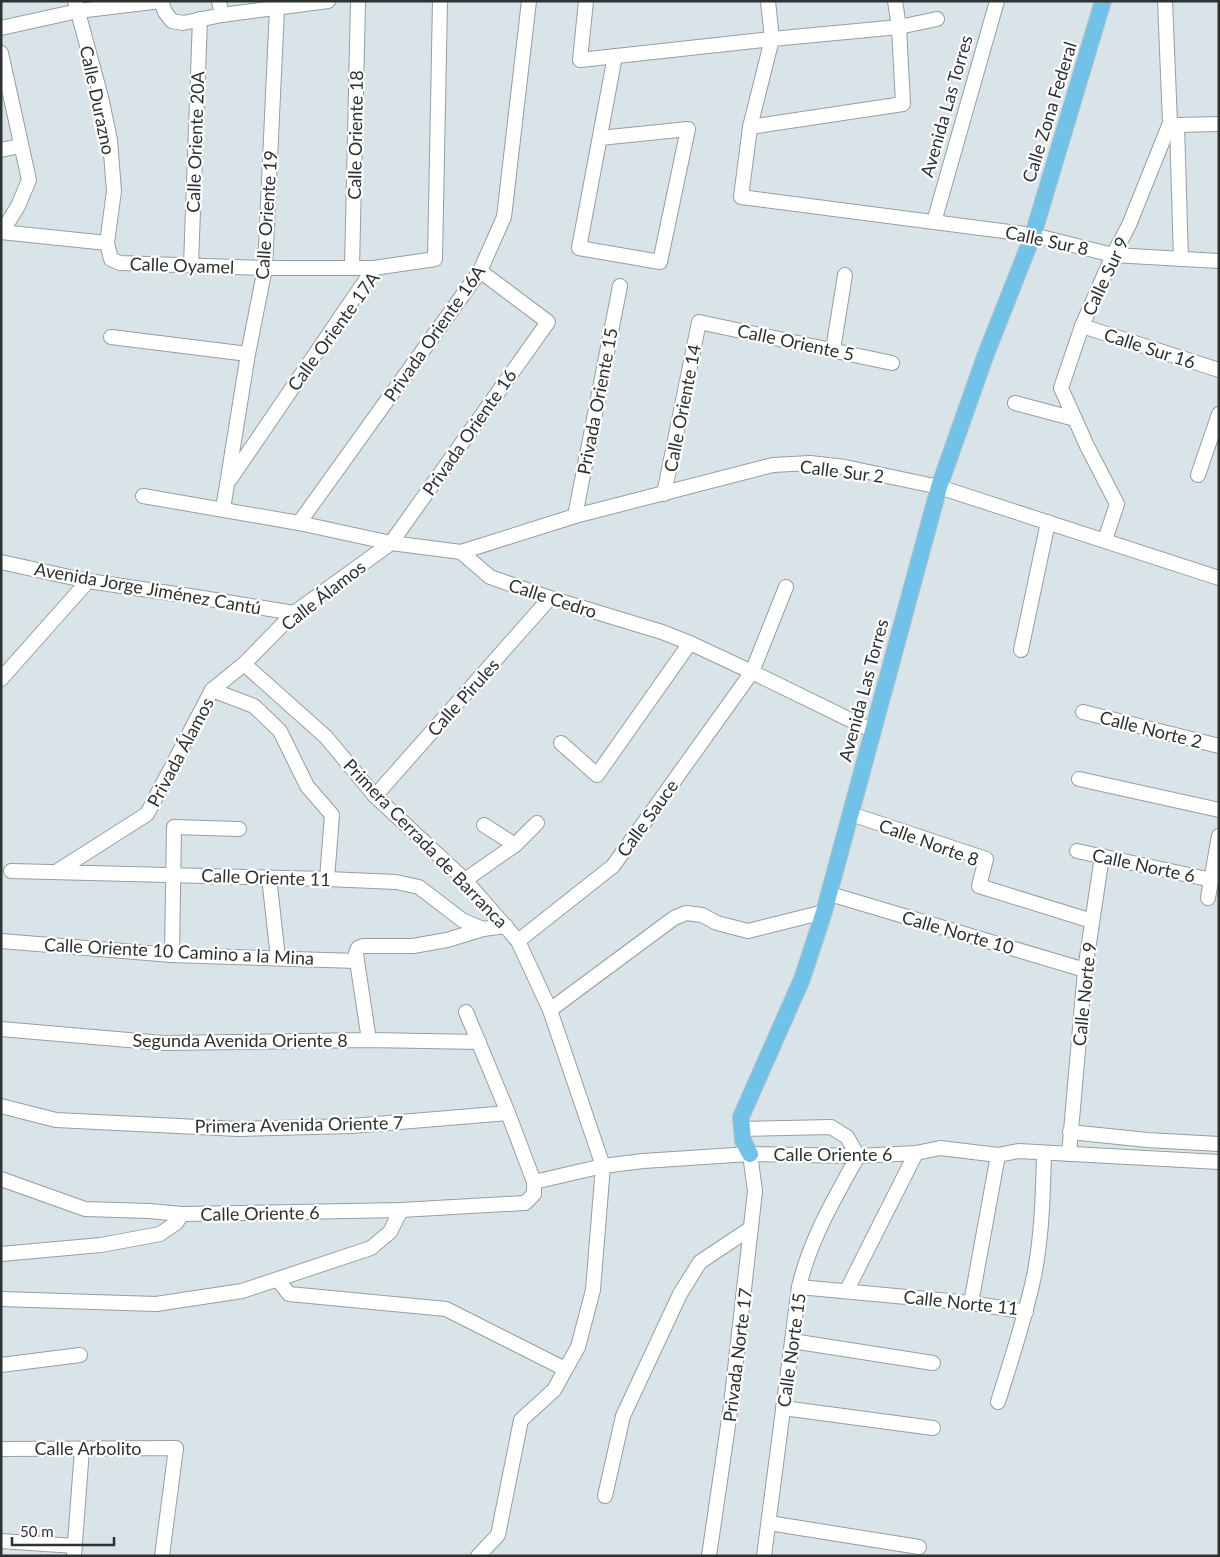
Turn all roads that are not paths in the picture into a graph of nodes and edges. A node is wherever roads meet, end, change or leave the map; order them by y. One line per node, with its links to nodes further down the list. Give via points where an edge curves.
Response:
1 (161, 1): 13 (street); 15 (street, via 172,22)
2 (328, 1): 12 (street)
3 (358, 1): 38 (street, Calle Oriente 18)
4 (440, 1): 39 (street, Calle Oriente 17A, via 435,259)
5 (529, 1): 40 (street, Privada Oriente 16A, via 504,217)
6 (586, 1): 21 (street, via 580,60)
7 (768, 1): 19 (street)
8 (895, 1): 17 (street)
9 (997, 1): 28 (street, Avenida Las Torres)
10 (1103, 1): 30 (main road, Calle Zona Federal)
11 (1165, 1): 22 (street, Calle Sur 9)
12 (284, 5): 14 (street); 37 (street, Calle Oriente 19)
13 (76, 6): 18 (street); 31 (street, Calle Durazno, via 110,140 114,191)
14 (221, 8): 15 (street)
15 (200, 19): 36 (street, Calle Oriente 20A)
16 (937, 19): 17 (street)
17 (899, 27): 19 (street); 24 (street, via 903,104)
18 (1, 28)
19 (772, 38): 21 (street); 24 (street)
20 (1, 54): 26 (street)
21 (616, 56): 25 (street)
22 (1174, 124): 23 (street); 32 (street, Calle Sur 9); 34 (street)
23 (1219, 124)
24 (750, 127): 28 (street, Calle Sur 8, via 740,197)
25 (600, 138): 25 (street, via 579,248 660,262 688,129)
26 (20, 146): 27 (street); 29 (street, via 29,180)
27 (1, 150)
28 (934, 222): 30 (street, Calle Sur 8)
29 (2, 232): 31 (street, Calle Oyamel)
30 (1033, 235): 32 (street, Calle Sur 8); 55 (main road, Avenida Las Torres, via 986,354)
31 (107, 243): 33 (street, Calle Durazno)
32 (1113, 255): 34 (street, Calle Sur 8); 44 (street, Calle Sur 9)
33 (111, 259): 36 (street, Calle Oyamel, via 120,263)
34 (1181, 259): 35 (street, Calle Sur 8)
35 (1219, 262)
36 (191, 265): 37 (street, Calle Oyamel)
37 (265, 268): 38 (street, Calle Oyamel); 47 (street, Calle Oriente 19)
38 (352, 268): 39 (street, Calle Oyamel)
39 (374, 268): 54 (street, Calle Oriente 17A)
40 (480, 271): 61 (street, Privada Oriente 16A); 63 (street, Privada Oriente 16, via 548,322)
41 (845, 275): 46 (street)
42 (620, 286): 59 (street, Privada Oriente 15)
43 (699, 322): 46 (street, Calle Oriente 5); 56 (street, Calle Oriente 14)
44 (1082, 326): 49 (street, Calle Sur 16); 52 (street, Calle Sur 9, via 1061,388)
45 (110, 337): 47 (street)
46 (833, 350): 48 (street, Calle Oriente 5)
47 (248, 354): 54 (street, Calle Oriente 19)
48 (892, 363)
49 (1219, 370)
50 (1015, 403): 52 (street)
51 (1219, 414): 53 (street)
52 (1075, 419): 62 (street, Calle Sur 9, via 1118,504)
53 (1198, 475)
54 (228, 482): 58 (street, Calle Oriente 19)
55 (940, 487): 56 (street, Calle Sur 2, via 810,464 774,465); 60 (street, Calle Sur 2); 78 (main road, Avenida Las Torres)
56 (664, 494): 59 (street, Calle Sur 2)
57 (143, 496): 58 (street)
58 (223, 509): 61 (street)
59 (575, 516): 64 (street, Calle Sur 2)
60 (1048, 522): 62 (street, Calle Sur 2); 72 (street)
61 (300, 524): 63 (street)
62 (1105, 540): 66 (street, Calle Sur 2)
63 (391, 543): 64 (street); 70 (street, Calle Álamos)
64 (461, 552): 69 (street, Calle Cedro, via 490,577)
65 (1, 562): 67 (street, Avenida Jorge Jiménez Cantú)
66 (1219, 578)
67 (88, 581): 70 (street, Avenida Jorge Jiménez Cantú); 75 (street)
68 (786, 586): 74 (street, Calle Sauce)
69 (550, 598): 71 (street, Calle Cedro); 82 (street, Calle Pirules)
70 (294, 613): 73 (street, Calle Álamos)
71 (690, 643): 74 (street, Calle Cedro); 79 (street, via 597,774)
72 (1021, 650)
73 (244, 664): 76 (street, Calle Álamos); 82 (street, Primera Cerrada de Barranca, via 326,737)
74 (752, 672): 78 (street, Calle Cedro); 106 (street, Calle Sauce, via 613,866)
75 (1, 679)
76 (212, 690): 93 (street, Privada Álamos, via 147,814); 96 (street, via 254,706 280,731 307,786 332,815)
77 (1083, 712): 80 (street, Calle Norte 2)
78 (873, 731): 84 (main road, Avenida Las Torres)
79 (561, 743)
80 (1219, 746)
81 (1079, 780): 83 (street)
82 (375, 796): 97 (street, Primera Cerrada de Barranca)
83 (1219, 810)
84 (851, 814): 99 (main road, Avenida Las Torres); 102 (street, Calle Norte 8, via 986,859 979,886)
85 (537, 823): 89 (street)
86 (484, 824): 89 (street)
87 (239, 829): 94 (street, via 174,827)
88 (1219, 836): 98 (street)
89 (515, 845): 97 (street)
90 (1077, 851): 91 (street, Calle Norte 6)
91 (1102, 856): 98 (street, Calle Norte 6); 102 (street, Calle Norte 9)
92 (12, 871): 93 (street, Calle Oriente 11)
93 (56, 872): 94 (street, Calle Oriente 11)
94 (172, 875): 95 (street, Calle Oriente 11); 107 (street)
95 (269, 877): 96 (street, Calle Oriente 11); 108 (street)
96 (327, 879): 104 (street, Calle Oriente 11, via 396,882 418,887 462,920)
97 (465, 880): 103 (street, Primera Cerrada de Barranca)
98 (1212, 880): 100 (street)
99 (830, 894): 101 (main road, Avenida Las Torres); 110 (street, Calle Norte 10)
100 (1208, 898)
101 (824, 912): 111 (street, via 748,931 702,915 686,913 674,918); 118 (main road, Avenida Las Torres, via 802,979 741,1117)
102 (1092, 921): 110 (street, Calle Norte 9)
103 (506, 926): 104 (street); 106 (street, Primera Cerrada de Barranca)
104 (483, 929): 109 (street, via 413,946 363,946 358,948)
105 (1, 941): 107 (street, Calle Oriente 10 Camino a la Mina)
106 (518, 941): 111 (street, Primera Cerrada de Barranca)
107 (172, 954): 108 (street, Calle Oriente 10 Camino a la Mina)
108 (278, 958): 109 (street, Calle Oriente 10 Camino a la Mina)
109 (357, 960): 114 (street)
110 (1086, 970): 119 (street, Calle Norte 9)
111 (550, 1010): 130 (street, Primera Cerrada de Barranca)
112 (466, 1012): 115 (street)
113 (1, 1029): 114 (street, Segunda Avenida Oriente 8, via 163,1043)
114 (369, 1040): 115 (street, Segunda Avenida Oriente 8)
115 (479, 1042): 117 (street)
116 (1, 1106): 117 (street, Primera Avenida Oriente 7, via 56,1120 240,1129 352,1126)
117 (508, 1113): 132 (street)
118 (741, 1129): 124 (main road); 127 (street, via 831,1127 847,1137)
119 (1070, 1132): 120 (street); 125 (street, Calle Norte 9)
120 (1147, 1140): 121 (street); 128 (street, via 1133,1152)
121 (1219, 1144)
122 (916, 1152): 126 (street, Calle Oriente 6, via 940,1148); 127 (street, Calle Oriente 6); 139 (street)
123 (1044, 1153): 125 (street, Calle Oriente 6); 126 (street, Calle Oriente 6, via 1018,1151); 142 (street, Calle Norte 11, via 1042,1205)
124 (750, 1154): 127 (street, Calle Oriente 6); 130 (street, Calle Oriente 6, via 644,1160); 135 (street, Privada Norte 17, via 755,1191)
125 (1069, 1154): 128 (street, Calle Oriente 6)
126 (998, 1155): 141 (street)
127 (858, 1156): 138 (street, Calle Norte 15, via 816,1234 804,1262)
128 (1133, 1158): 129 (street, Calle Oriente 6)
129 (1219, 1162)
130 (603, 1166): 132 (street, Calle Oriente 6); 147 (street, via 593,1290 578,1347)
131 (1, 1179): 134 (street, Calle Oriente 6, via 85,1209)
132 (534, 1182): 133 (street, Calle Oriente 6, via 534,1194 525,1203)
133 (401, 1210): 134 (street, Calle Oriente 6); 137 (street, via 390,1232 371,1248)
134 (182, 1214): 136 (street, via 176,1223 160,1234 101,1244)
135 (751, 1228): 153 (street, via 700,1262 680,1294 623,1416); 160 (street, Privada Norte 17, via 731,1405)
136 (1, 1254)
137 (278, 1280): 140 (street, via 242,1291 156,1304); 147 (street, via 290,1294 446,1309)
138 (799, 1286): 139 (street, Calle Norte 11); 143 (street, Calle Norte 15)
139 (847, 1290): 141 (street, Calle Norte 11)
140 (1, 1298)
141 (971, 1303): 142 (street, Calle Norte 11)
142 (1026, 1312): 148 (street)
143 (792, 1341): 145 (street); 149 (street, Calle Norte 15)
144 (80, 1355): 146 (street)
145 (933, 1363)
146 (1, 1365)
147 (565, 1369): 159 (street, via 554,1390 521,1420 498,1535)
148 (998, 1402)
149 (782, 1408): 150 (street); 154 (street, Calle Norte 15)
150 (933, 1428)
151 (82, 1448): 152 (street, Calle Arbolito); 157 (street); 158 (street, Calle Arbolito, via 176,1448)
152 (1, 1449)
153 (605, 1496)
154 (769, 1522): 156 (street); 161 (street, Calle Norte 15)
155 (1, 1541): 157 (street)
156 (919, 1547)
157 (74, 1551)
158 (162, 1556)
159 (478, 1556)
160 (709, 1556)
161 (764, 1556)

